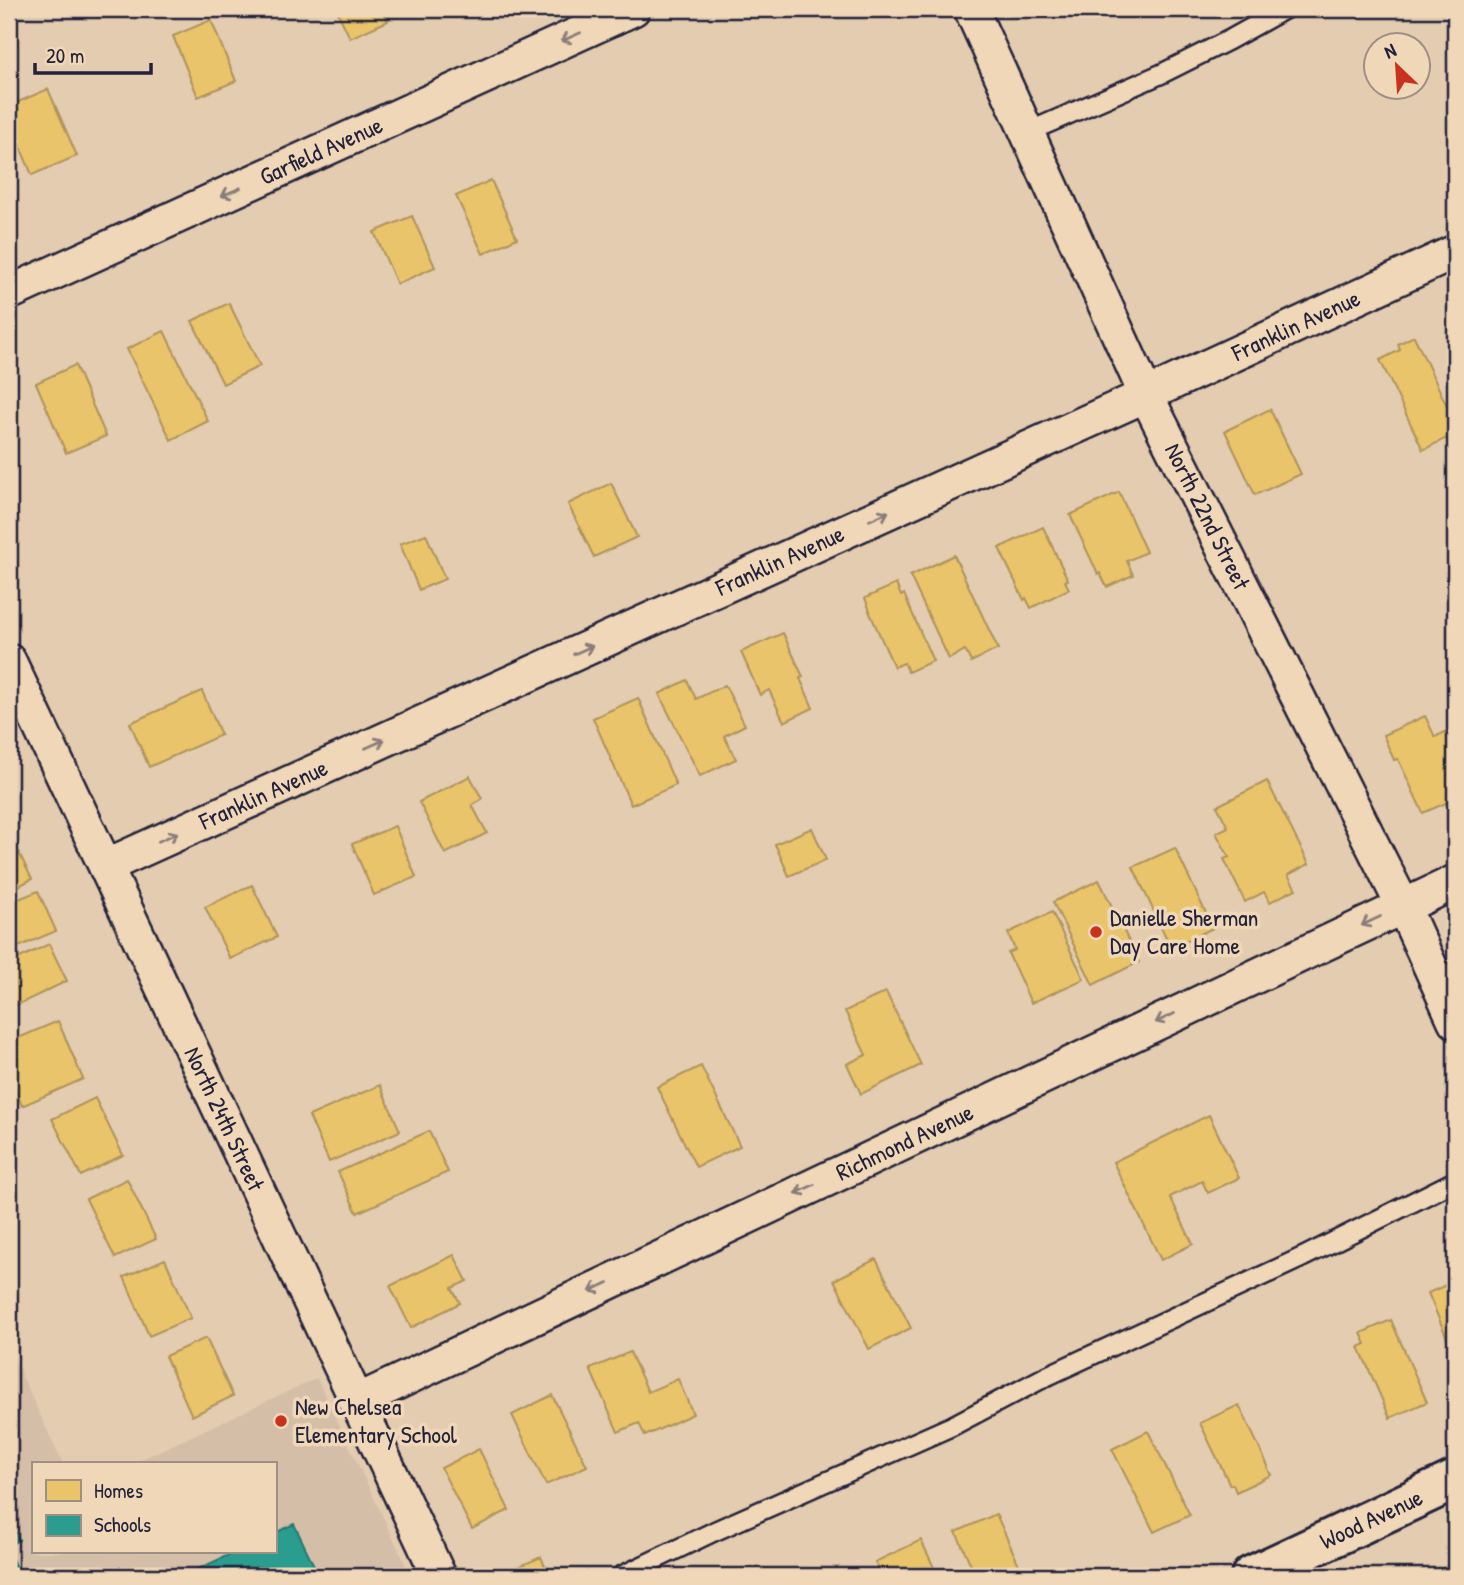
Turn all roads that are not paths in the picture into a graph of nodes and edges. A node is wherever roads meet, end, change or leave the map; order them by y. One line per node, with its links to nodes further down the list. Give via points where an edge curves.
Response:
1 (634, 9): 6 (street, Garfield Avenue, one-way to 6)
2 (971, 9): 4 (street, North 22nd Street)
3 (1285, 9): 4 (lane, via 1161,74)
4 (1028, 132): 7 (street, North 22nd Street)
5 (1455, 252): 7 (street, Franklin Avenue)
6 (9, 293)
7 (1146, 395): 9 (street, Franklin Avenue, one-way to 7); 11 (street, North 22nd Street)
8 (9, 661): 9 (street, North 24th Street)
9 (106, 866): 14 (street, North 24th Street)
10 (1455, 882): 11 (street, Richmond Avenue)
11 (1403, 906): 12 (street, North 22nd Street); 14 (street, Richmond Avenue, one-way to 14)
12 (1455, 1021)
13 (1455, 1181): 17 (lane, via 952,1426)
14 (356, 1402): 16 (street, North 24th Street)
15 (1455, 1480): 18 (street, Wood Avenue)
16 (439, 1576)
17 (621, 1576)
18 (1251, 1576)

